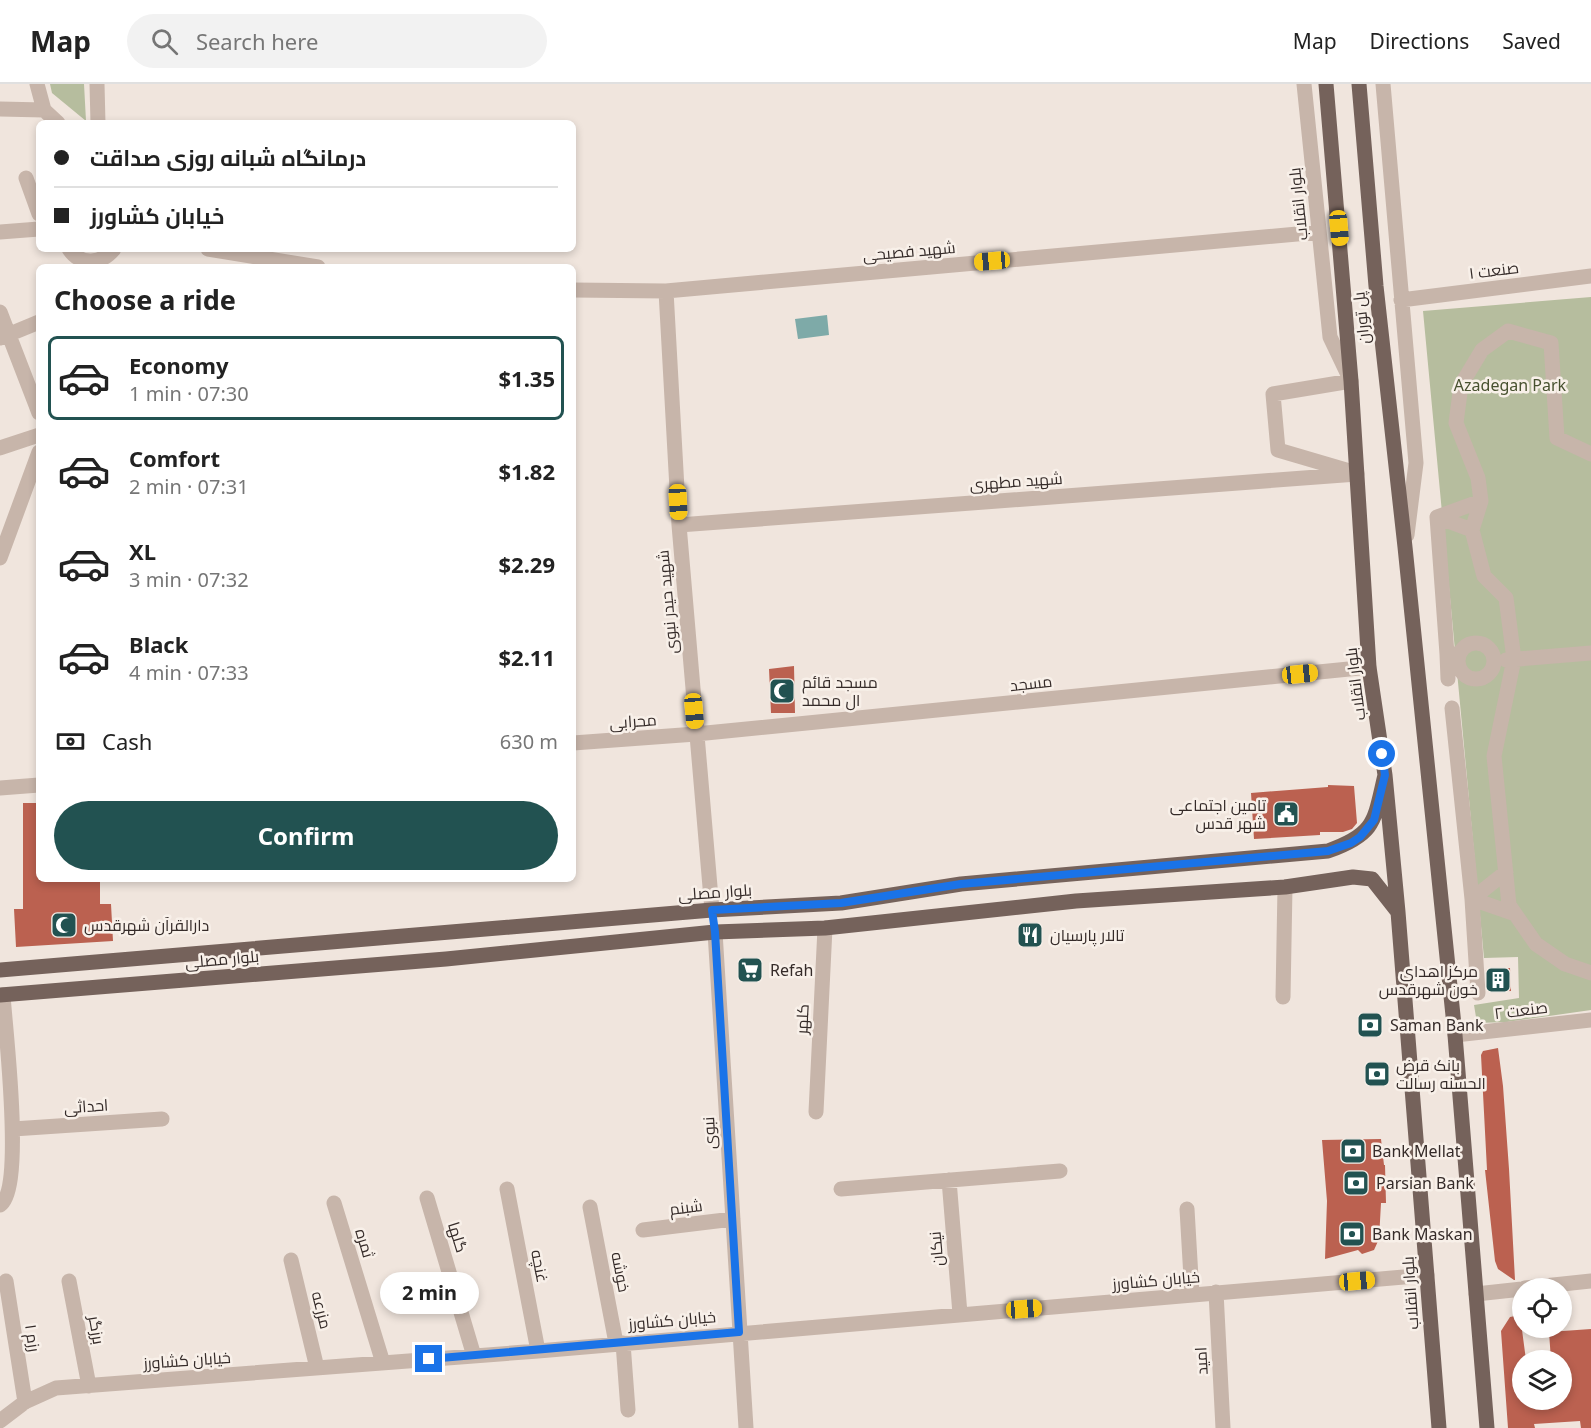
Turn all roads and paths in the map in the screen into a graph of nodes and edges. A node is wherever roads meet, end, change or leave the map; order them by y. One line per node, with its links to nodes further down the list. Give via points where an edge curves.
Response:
1 (37, 84): 8 (street)
2 (97, 84): 10 (street)
3 (1304, 84): 15 (street, بلوار انقلاب)
4 (1326, 84): 28 (main road, پل توران)
5 (1359, 84): 40 (main road, پل توران, via 1376,286)
6 (1383, 84): 24 (street)
7 (0, 109): 8 (street)
8 (44, 110): 9 (street)
9 (55, 120)
10 (98, 120)
11 (26, 178): 12 (street)
12 (36, 206)
13 (36, 229): 14 (street)
14 (0, 232)
15 (1319, 232): 23 (street, شهید فصیحی); 28 (street, بلوار انقلاب, via 1330,338)
16 (72, 252): 19 (street)
17 (111, 252): 19 (street)
18 (226, 252): 20 (street)
19 (86, 264)
20 (300, 264)
21 (1591, 276): 24 (street, صنعت ۱)
22 (576, 290): 23 (street, شهید فصیحی)
23 (666, 291): 37 (street, شهید حیدر نبوی)
24 (1401, 300): 40 (street, via 1416,463)
25 (0, 312): 27 (street)
26 (36, 323): 27 (street)
27 (4, 336): 29 (street)
28 (1351, 381): 34 (main road, بلوار انقلاب); 34 (street, via 1273,394 1278,450)
29 (36, 406)
30 (36, 436): 31 (street)
31 (0, 448)
32 (1591, 454): 35 (street, via 1557,438 1551,343 1508,331 1482,350 1461,385 1456,423 1478,478)
33 (36, 459): 39 (street)
34 (1357, 474): 37 (street, شهید مطهری); 46 (main road, بلوار انقلاب)
35 (1481, 501): 36 (street); 38 (street)
36 (1437, 517): 38 (street); 43 (street)
37 (679, 525): 49 (street, شهید حیدر نبوی)
38 (1472, 530): 44 (street, via 1484,576 1506,598)
39 (4, 532): 41 (street)
40 (1405, 547): 69 (main road)
41 (0, 558)
42 (1591, 653): 44 (street)
43 (1453, 654): 45 (street, via 1465,646 1482,644 1491,650); 45 (street, via 1464,673 1475,678 1487,675); 47 (street)
44 (1514, 659): 45 (street); 55 (street, via 1494,756)
45 (1494, 660)
46 (1369, 667): 49 (street, مسجد); 51 (main road, بلوار انقلاب)
47 (1448, 679)
48 (1452, 708): 57 (street)
49 (696, 734): 50 (street, محرابی); 58 (street, شهید حیدر نبوی)
50 (576, 743)
51 (1385, 775): 58 (main road, بلوار مصلی, via 1374,820 1360,837 1328,851 961,884 841,903); 59 (main road, بلوار انقلاب)
52 (36, 783): 53 (street)
53 (0, 787): 54 (street)
54 (0, 797)
55 (1506, 872): 57 (street); 60 (street, via 1509,904)
56 (1285, 887): 59 (main road, بلوار مصلی, via 1353,877 1372,879); 61 (main road, بلوار مصلی, via 1076,901); 67 (street)
57 (1472, 899): 60 (street); 66 (street)
58 (712, 910): 62 (main road); 63 (main road, بلوار مصلی)
59 (1398, 912): 85 (main road, بلوار انقلاب)
60 (1515, 914): 64 (street, via 1536,944 1565,964)
61 (825, 928): 62 (main road, بلوار مصلی); 70 (street, کلهر)
62 (715, 932): 65 (main road, بلوار مصلی, via 446,959); 82 (street, نبوی)
63 (0, 970)
64 (1591, 972)
65 (1, 991): 72 (street)
66 (1478, 993)
67 (1283, 997)
68 (1591, 1020): 69 (street, صنعت ۲)
69 (1455, 1035): 92 (main road)
70 (816, 1112)
71 (162, 1119): 72 (street, احداثی)
72 (13, 1129): 79 (street, via 11,1182)
73 (1060, 1171): 74 (street)
74 (949, 1180): 76 (street); 94 (street, نیکان)
75 (507, 1189): 97 (street, غنچه)
76 (841, 1189)
77 (427, 1198): 98 (street, گلها)
78 (334, 1203): 99 (street, ثمره)
79 (0, 1205)
80 (590, 1207): 96 (street, خوشه)
81 (1187, 1209): 93 (street)
82 (733, 1219): 83 (street, شبنم); 95 (street, نبوی)
83 (643, 1230)
84 (291, 1260): 100 (street, مزرعه)
85 (1427, 1275): 91 (street, خیابان کشاورز); 107 (main road, بلوار انقلاب)
86 (6, 1281): 102 (street, رزم ۱)
87 (69, 1281): 101 (street, برزگر)
88 (1591, 1281): 89 (street)
89 (1572, 1283)
90 (1512, 1290): 92 (street)
91 (1216, 1292): 93 (street, خیابان کشاورز); 106 (street, امید)
92 (1476, 1294): 108 (main road)
93 (1192, 1295): 94 (street, خیابان کشاورز)
94 (960, 1314): 95 (street, خیابان کشاورز)
95 (739, 1332): 96 (street, خیابان کشاورز); 105 (street, نبوی)
96 (619, 1343): 97 (street, خیابان کشاورز); 103 (street, خوشه)
97 (538, 1351): 98 (street, خیابان کشاورز)
98 (474, 1356): 99 (street, خیابان کشاورز)
99 (383, 1363): 100 (street, خیابان کشاورز)
100 (317, 1368): 101 (street, خیابان کشاورز)
101 (88, 1386): 102 (street, خیابان کشاورز, via 56,1388)
102 (25, 1402): 104 (street, خیابان کشاورز)
103 (628, 1410)
104 (0, 1421)
105 (746, 1428)
106 (1223, 1428)
107 (1438, 1428)
108 (1487, 1428)

